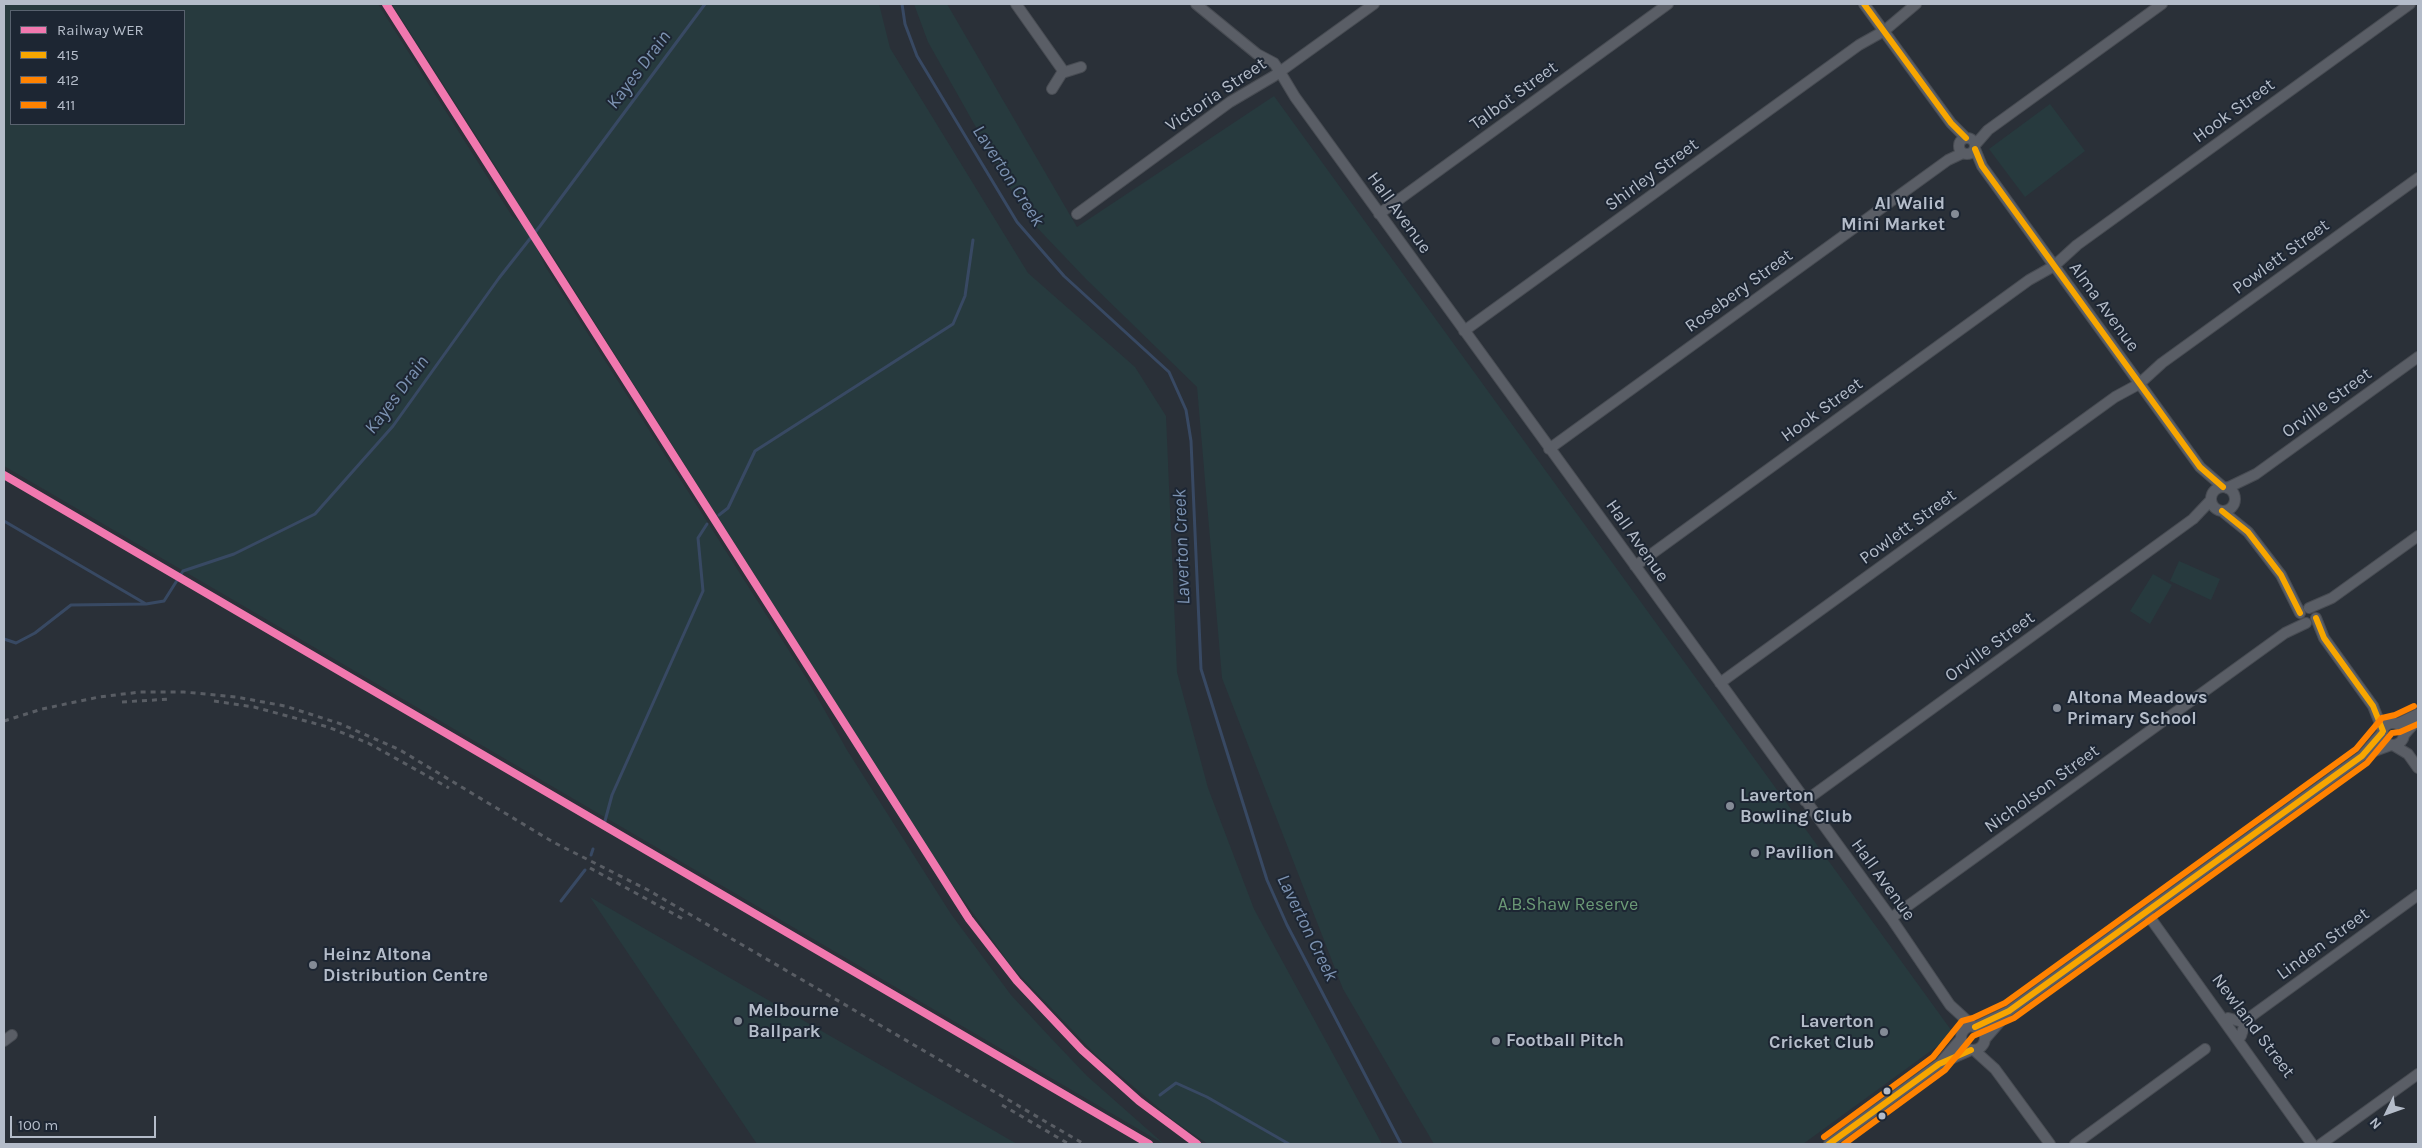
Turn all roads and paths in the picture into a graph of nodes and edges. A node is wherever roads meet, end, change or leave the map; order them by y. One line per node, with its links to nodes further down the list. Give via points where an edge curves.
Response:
1 (1016, 4): 11 (street)
2 (1196, 4): 12 (street, Hall Avenue, via 1257,54 1274,63)
3 (1374, 4): 12 (street, Victoria Street)
4 (1668, 4): 17 (street, Talbot Street)
5 (1864, 4): 9 (street, Alma Avenue)
6 (1916, 4): 9 (street, Shirley Street)
7 (2162, 4): 14 (street, Rosebery Street)
8 (2410, 4): 18 (street, Hook Street)
9 (1882, 28): 14 (street, Alma Avenue); 19 (street, Shirley Street)
10 (1081, 67): 11 (street)
11 (1064, 72): 13 (street)
12 (1277, 74): 16 (street, Victoria Street, via 1230,102); 17 (street, Hall Avenue)
13 (1052, 89)
14 (1967, 146): 18 (street, Alma Avenue); 22 (street, Rosebery Street)
15 (2418, 178): 21 (street, Powlett Street)
16 (1077, 214)
17 (1379, 214): 19 (street, Hall Avenue)
18 (2052, 263): 21 (street, Alma Avenue); 32 (street, Hook Street)
19 (1464, 331): 22 (street, Hall Avenue)
20 (2418, 357): 24 (street, Orville Street)
21 (2137, 381): 23 (street, Alma Avenue); 34 (street, Powlett Street)
22 (1549, 448): 32 (street, Hall Avenue)
23 (2200, 467): 25 (street, Alma Avenue); 26 (street, Alma Avenue)
24 (2256, 474): 25 (street, Orville Street); 27 (street, Orville Street)
25 (2225, 488): 26 (street, via 2216,489); 27 (street, via 2233,492)
26 (2211, 498): 28 (street); 29 (street, Orville Street)
27 (2234, 500): 28 (street, via 2228,509); 30 (street)
28 (2220, 510): 29 (street, Orville Street); 30 (street)
29 (2194, 520): 45 (street, Orville Street)
30 (2248, 532): 33 (street)
31 (2418, 536): 33 (street, Nicholson Street)
32 (1634, 566): 34 (street, Hall Avenue)
33 (2308, 616): 35 (street); 48 (street, Nicholson Street)
34 (1720, 683): 45 (street, Hall Avenue)
35 (2373, 706): 38 (street); 39 (street)
36 (2418, 714): 38 (street)
37 (2418, 718): 40 (street)
38 (2396, 724): 39 (street, via 2387,725); 40 (street, via 2403,728)
39 (2383, 732): 41 (street, via 2384,740); 43 (street)
40 (2404, 735): 41 (street, via 2400,742); 42 (street)
41 (2392, 745): 42 (street); 43 (street)
42 (2408, 754): 44 (street)
43 (2362, 756): 47 (street)
44 (2418, 768)
45 (1805, 801): 48 (street, Hall Avenue)
46 (2418, 894): 53 (street, Linden Street)
47 (2146, 912): 49 (street, Newland Street); 51 (street)
48 (1891, 918): 50 (street, Hall Avenue)
49 (2159, 930): 52 (street, Newland Street); 66 (street, Newland Street)
50 (1950, 1005): 54 (street, Hall Avenue); 56 (street, Hall Avenue)
51 (2010, 1011): 54 (street); 57 (street)
52 (2228, 1018): 53 (street); 55 (street, Newland Street)
53 (2246, 1020): 55 (street)
54 (1975, 1027): 56 (street, via 1964,1030); 57 (street, via 1983,1032)
55 (2241, 1036): 67 (street, Newland Street)
56 (1961, 1038): 59 (street, via 1965,1047); 60 (street)
57 (1985, 1039): 59 (street, via 1980,1048); 61 (street)
58 (2206, 1049): 65 (street)
59 (1973, 1050): 60 (street); 61 (street)
60 (1940, 1064): 63 (street)
61 (1995, 1069): 64 (street)
62 (2418, 1074): 67 (street)
63 (1829, 1144)
64 (2050, 1144)
65 (2074, 1144)
66 (2312, 1144)
67 (2320, 1144)

